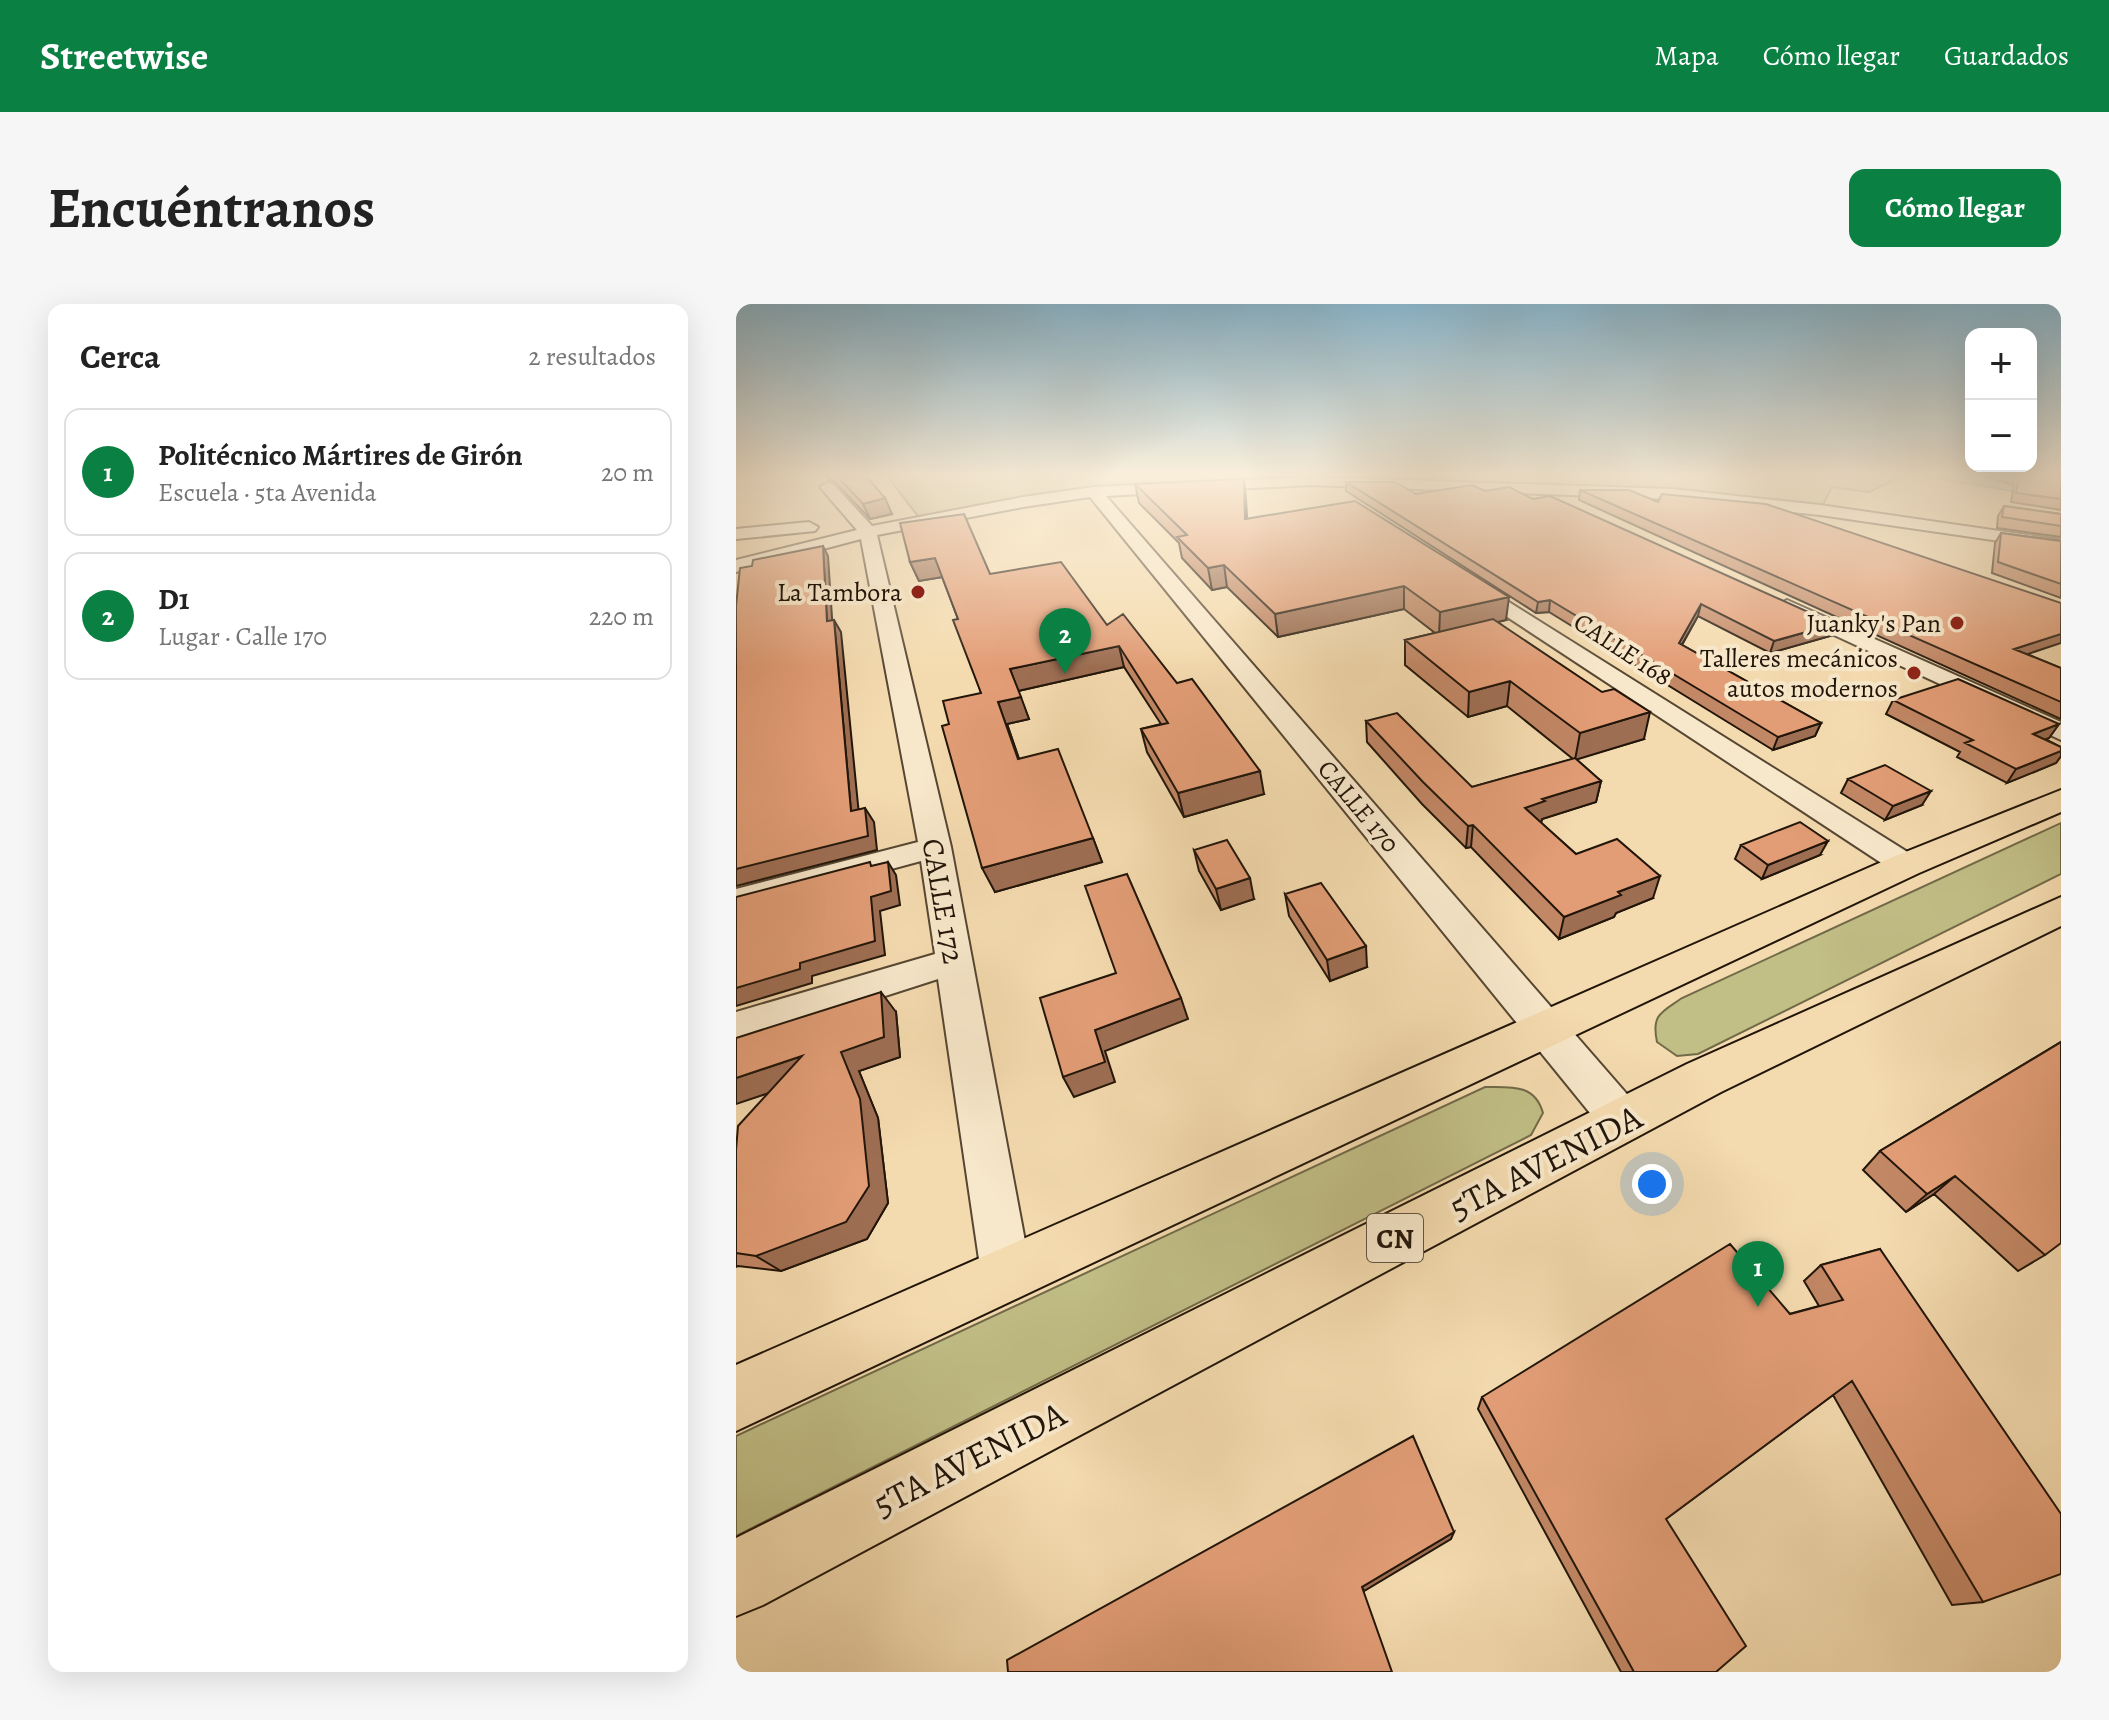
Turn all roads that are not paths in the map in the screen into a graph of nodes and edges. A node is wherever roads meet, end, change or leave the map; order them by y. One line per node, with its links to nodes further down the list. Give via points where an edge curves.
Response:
1 (816, 540): 7 (street)
2 (864, 540): 11 (street, CALLE 172)
3 (1134, 540): 17 (street, CALLE 170)
4 (2031, 540): 5 (street)
5 (2061, 545)
6 (1441, 565): 12 (street, CALLE 168)
7 (736, 566)
8 (1773, 600): 9 (street)
9 (2061, 732)
10 (2061, 800): 12 (highway)
11 (935, 847): 13 (street); 15 (street, CALLE 172)
12 (1906, 865): 17 (highway)
13 (736, 900)
14 (2061, 910): 18 (highway, 5TA AVENIDA / CN)
15 (954, 961): 16 (street); 19 (street, CALLE 172)
16 (736, 1028)
17 (1547, 1030): 18 (street, CALLE 170); 19 (highway)
18 (1623, 1121): 21 (highway, 5TA AVENIDA / CN)
19 (1006, 1273): 20 (highway)
20 (736, 1398)
21 (736, 1578)

